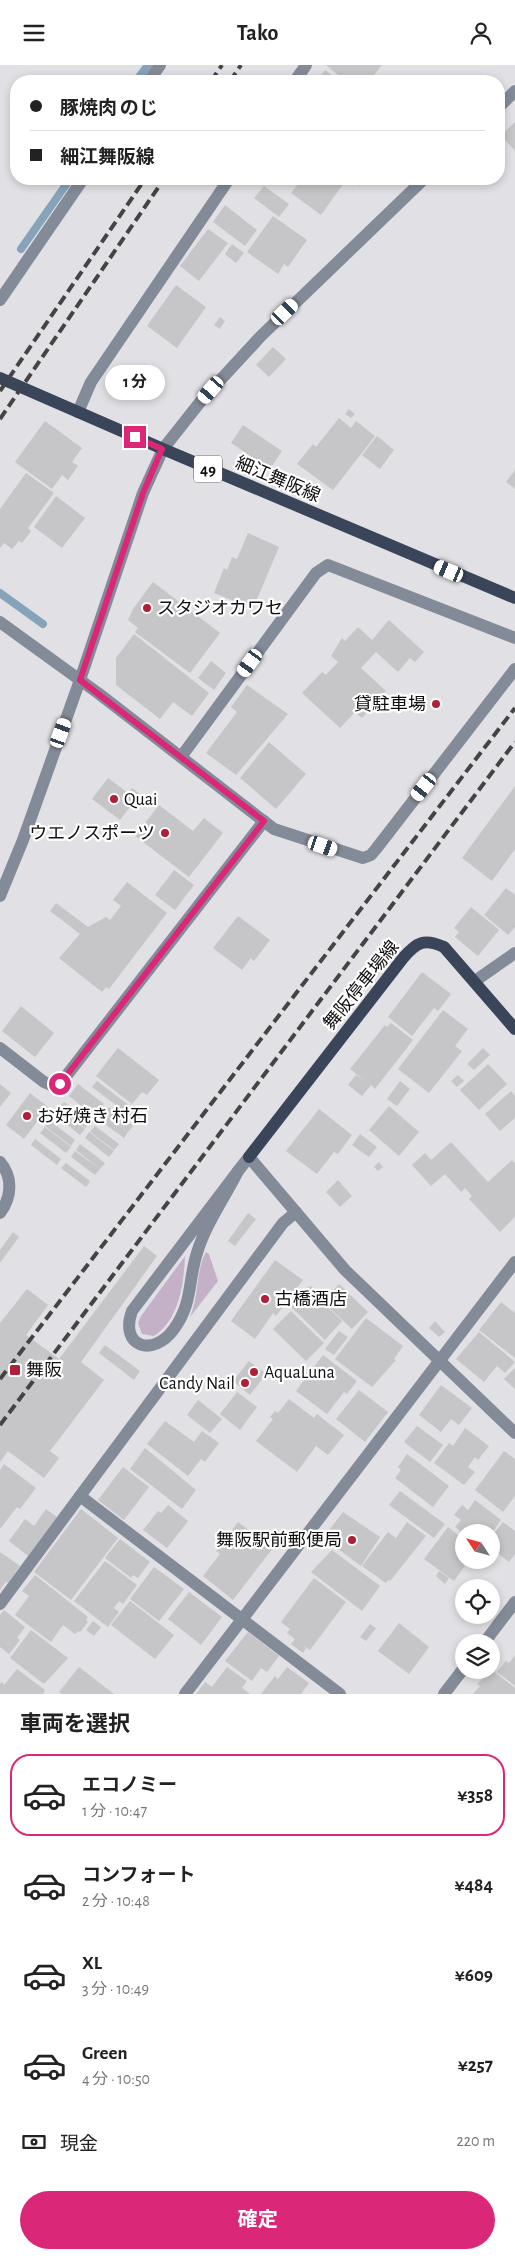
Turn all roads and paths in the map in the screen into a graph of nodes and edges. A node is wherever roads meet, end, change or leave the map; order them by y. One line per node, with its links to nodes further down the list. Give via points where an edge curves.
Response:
1 (515, 91): 2 (street)
2 (505, 101)
3 (79, 185): 6 (street)
4 (224, 185): 8 (street, via 91,382)
5 (418, 185): 9 (street, via 254,343)
6 (0, 300)
7 (0, 378): 8 (main road, 細江舞阪線 / 49)
8 (78, 412): 9 (main road, 細江舞阪線 / 49)
9 (162, 449): 10 (main road, 細江舞阪線 / 49); 14 (street, via 143,493)
10 (515, 599)
11 (0, 622): 14 (street)
12 (515, 638): 15 (street, via 328,565 316,573)
13 (515, 669): 16 (street, via 371,855 355,857 274,829)
14 (80, 680): 15 (street); 17 (street)
15 (181, 757): 16 (street)
16 (264, 821): 21 (street, via 60,1084 44,1082)
17 (0, 896)
18 (515, 953): 19 (street)
19 (474, 981): 20 (main road, 舞阪停車場線); 22 (main road, 舞阪停車場線, via 444,947 432,941 410,949)
20 (515, 1029)
21 (0, 1048)
22 (250, 1157): 24 (street); 25 (street)
23 (0, 1162): 26 (street, via 10,1185)
24 (238, 1171): 24 (street, via 197,1252 184,1314 157,1346 136,1342 129,1333 132,1311)
25 (296, 1212): 28 (street, via 345,1270); 30 (street, via 283,1223)
26 (0, 1213)
27 (515, 1262): 28 (street)
28 (439, 1362): 29 (street); 33 (street)
29 (515, 1433)
30 (80, 1496): 32 (street); 33 (street)
31 (515, 1603): 34 (street)
32 (0, 1604)
33 (242, 1619): 36 (street); 37 (street)
34 (491, 1634)
35 (456, 1679): 38 (street)
36 (186, 1694)
37 (340, 1694)
38 (444, 1694)

